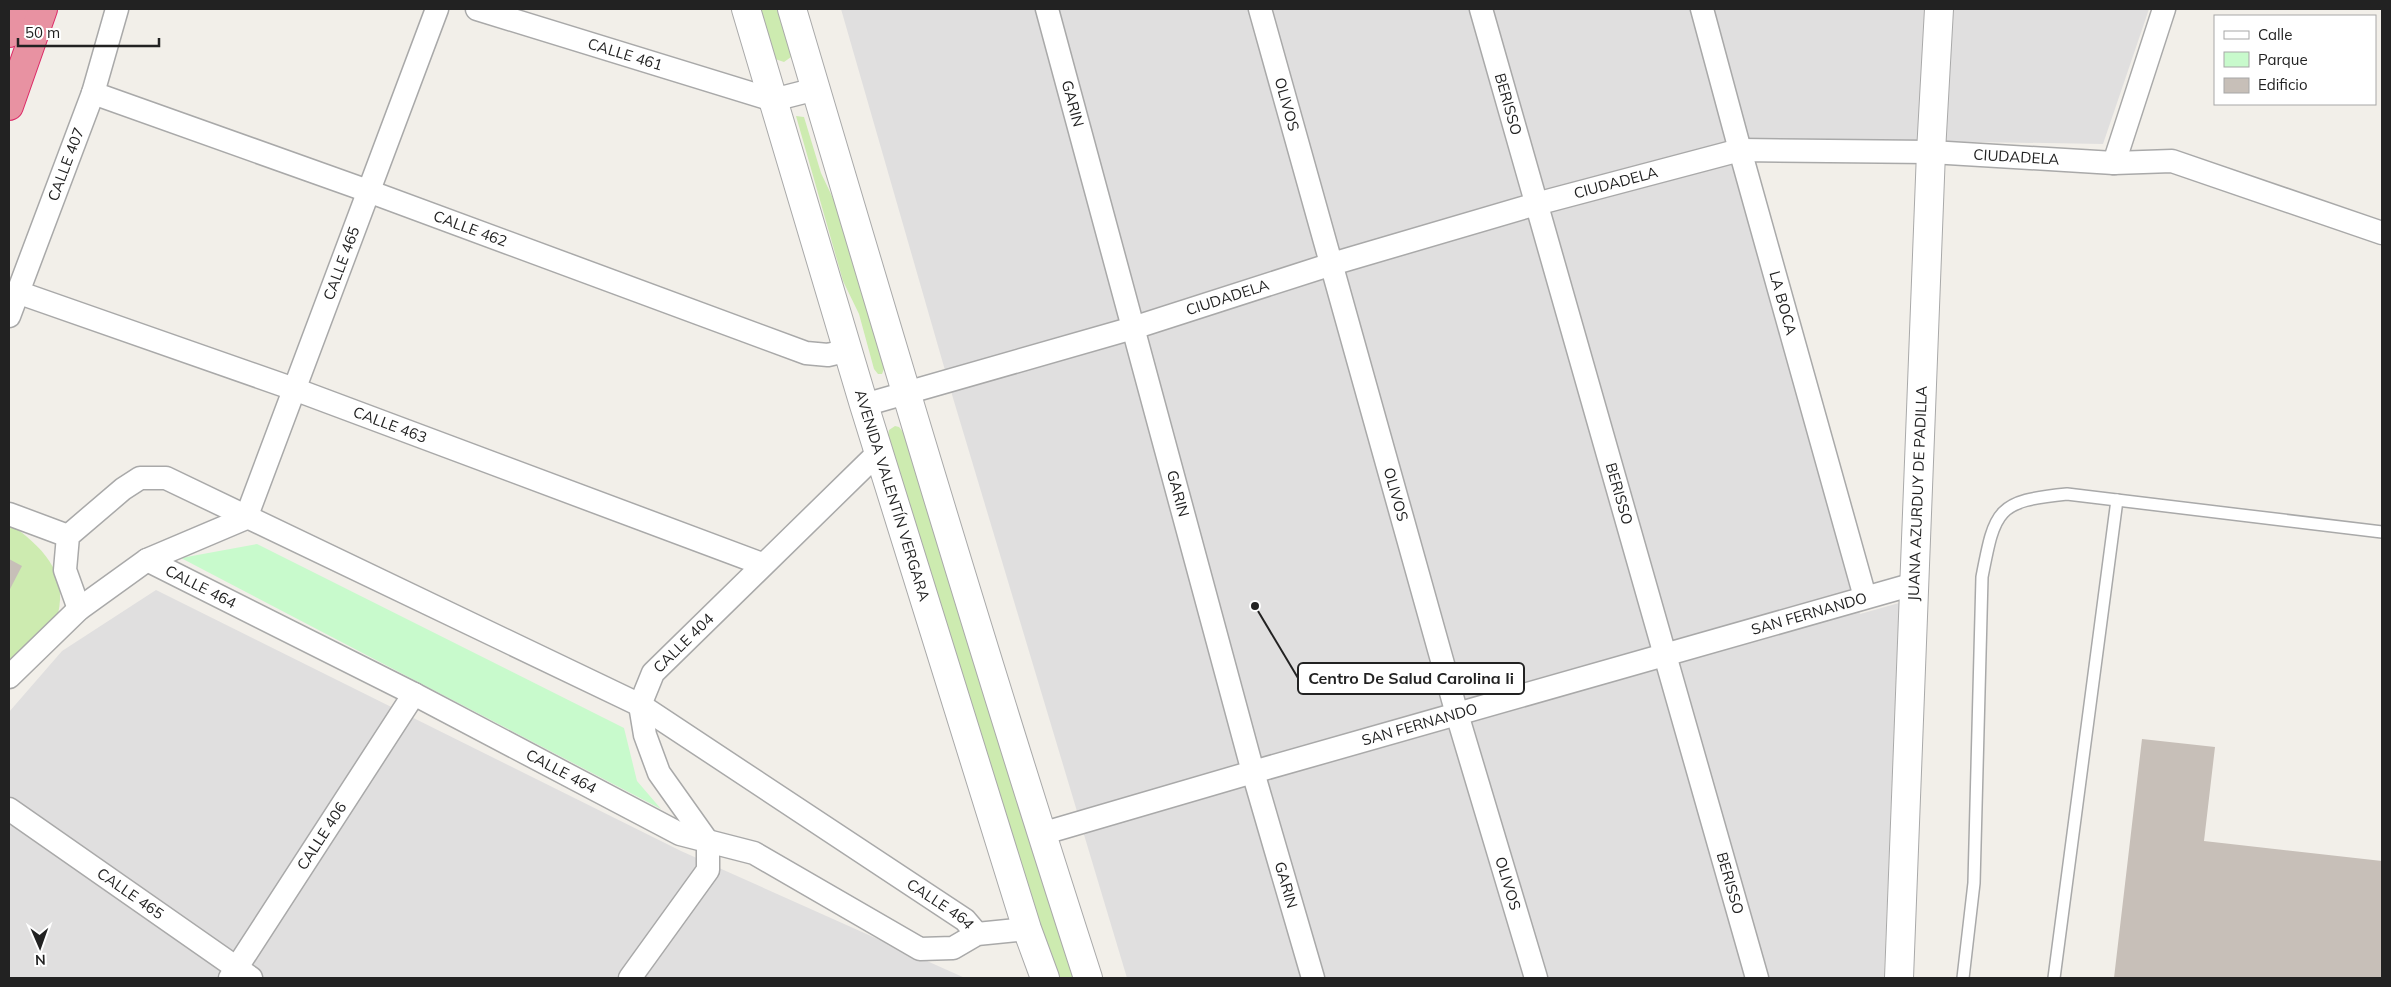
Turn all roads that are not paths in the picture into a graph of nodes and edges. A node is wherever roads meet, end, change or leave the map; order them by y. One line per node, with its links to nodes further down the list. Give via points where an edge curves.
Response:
1 (17, 9): 14 (highway)
2 (43, 9): 18 (highway)
3 (117, 9): 16 (street, CALLE 407)
4 (437, 9): 22 (street, CALLE 465)
5 (477, 9): 17 (street, CALLE 461)
6 (746, 9): 17 (street, AVENIDA VALENTÍN VERGARA)
7 (792, 9): 15 (street)
8 (1046, 9): 28 (street, GARIN)
9 (1260, 9): 25 (street, OLIVOS)
10 (1481, 9): 23 (street, BERISSO)
11 (1702, 9): 19 (street, LA BOCA)
12 (1939, 9): 20 (street, JUANA AZURDUY DE PADILLA)
13 (2164, 9): 21 (street)
14 (9, 33)
15 (816, 89): 17 (street); 31 (street)
16 (93, 93): 22 (street, CALLE 462); 26 (street, CALLE 407)
17 (773, 100): 29 (street, AVENIDA VALENTÍN VERGARA)
18 (9, 106)
19 (1740, 150): 20 (street, CIUDADELA); 23 (street, CIUDADELA); 42 (street, LA BOCA)
20 (1931, 152): 21 (street, CIUDADELA); 41 (street, JUANA AZURDUY DE PADILLA)
21 (2114, 162): 24 (street, CIUDADELA, via 2172,161)
22 (368, 191): 29 (street, CALLE 462, via 806,353 828,355); 30 (street, CALLE 465)
23 (1536, 204): 25 (street, CIUDADELA); 44 (street, BERISSO)
24 (2382, 233)
25 (1332, 264): 28 (street, CIUDADELA); 48 (street, OLIVOS)
26 (17, 292): 27 (street, CALLE 407); 30 (street, CALLE 463)
27 (9, 316)
28 (1133, 328): 31 (street, CIUDADELA); 49 (street, GARIN)
29 (849, 350): 32 (street, AVENIDA VALENTÍN VERGARA)
30 (294, 390): 36 (street, CALLE 465); 40 (street, CALLE 463)
31 (905, 392): 32 (street, CIUDADELA); 51 (street)
32 (864, 405): 33 (street, AVENIDA VALENTÍN VERGARA)
33 (879, 452): 40 (street, CALLE 404); 53 (street, AVENIDA VALENTÍN VERGARA)
34 (2117, 500): 37 (lane); 63 (lane, via 2067,494 2032,498 2012,504 1997,519 1982,577 1974,883); 64 (lane)
35 (9, 514): 38 (street)
36 (246, 518): 38 (street, CALLE 464, via 166,478 140,478); 39 (street); 47 (street, CALLE 464)
37 (2382, 532)
38 (68, 536): 43 (street, via 65,570)
39 (147, 560): 43 (street); 46 (street, CALLE 464)
40 (762, 564): 47 (street, CALLE 404, via 653,672)
41 (1914, 584): 42 (street, SAN FERNANDO); 62 (street, JUANA AZURDUY DE PADILLA)
42 (1865, 597): 44 (street, SAN FERNANDO)
43 (79, 609): 45 (street)
44 (1665, 655): 48 (street, SAN FERNANDO); 61 (street, BERISSO)
45 (9, 677)
46 (414, 694): 52 (street, CALLE 464, via 680,834); 55 (street, CALLE 406)
47 (640, 705): 52 (street, via 645,735 659,774); 54 (street, CALLE 464, via 964,920)
48 (1457, 714): 49 (street, SAN FERNANDO); 60 (street, OLIVOS)
49 (1253, 772): 51 (street, SAN FERNANDO); 59 (street, GARIN)
50 (9, 809): 55 (street, CALLE 465)
51 (1041, 834): 58 (street)
52 (708, 842): 54 (street, CALLE 464, via 754,853 920,949 953,948); 56 (street, via 708,870)
53 (1027, 929): 54 (street, CALLE 464); 57 (street, AVENIDA VALENTÍN VERGARA)
54 (977, 934)
55 (239, 975)
56 (630, 978)
57 (1044, 978)
58 (1088, 978)
59 (1313, 978)
60 (1536, 978)
61 (1757, 978)
62 (1899, 978)
63 (1963, 978)
64 (2054, 978)

